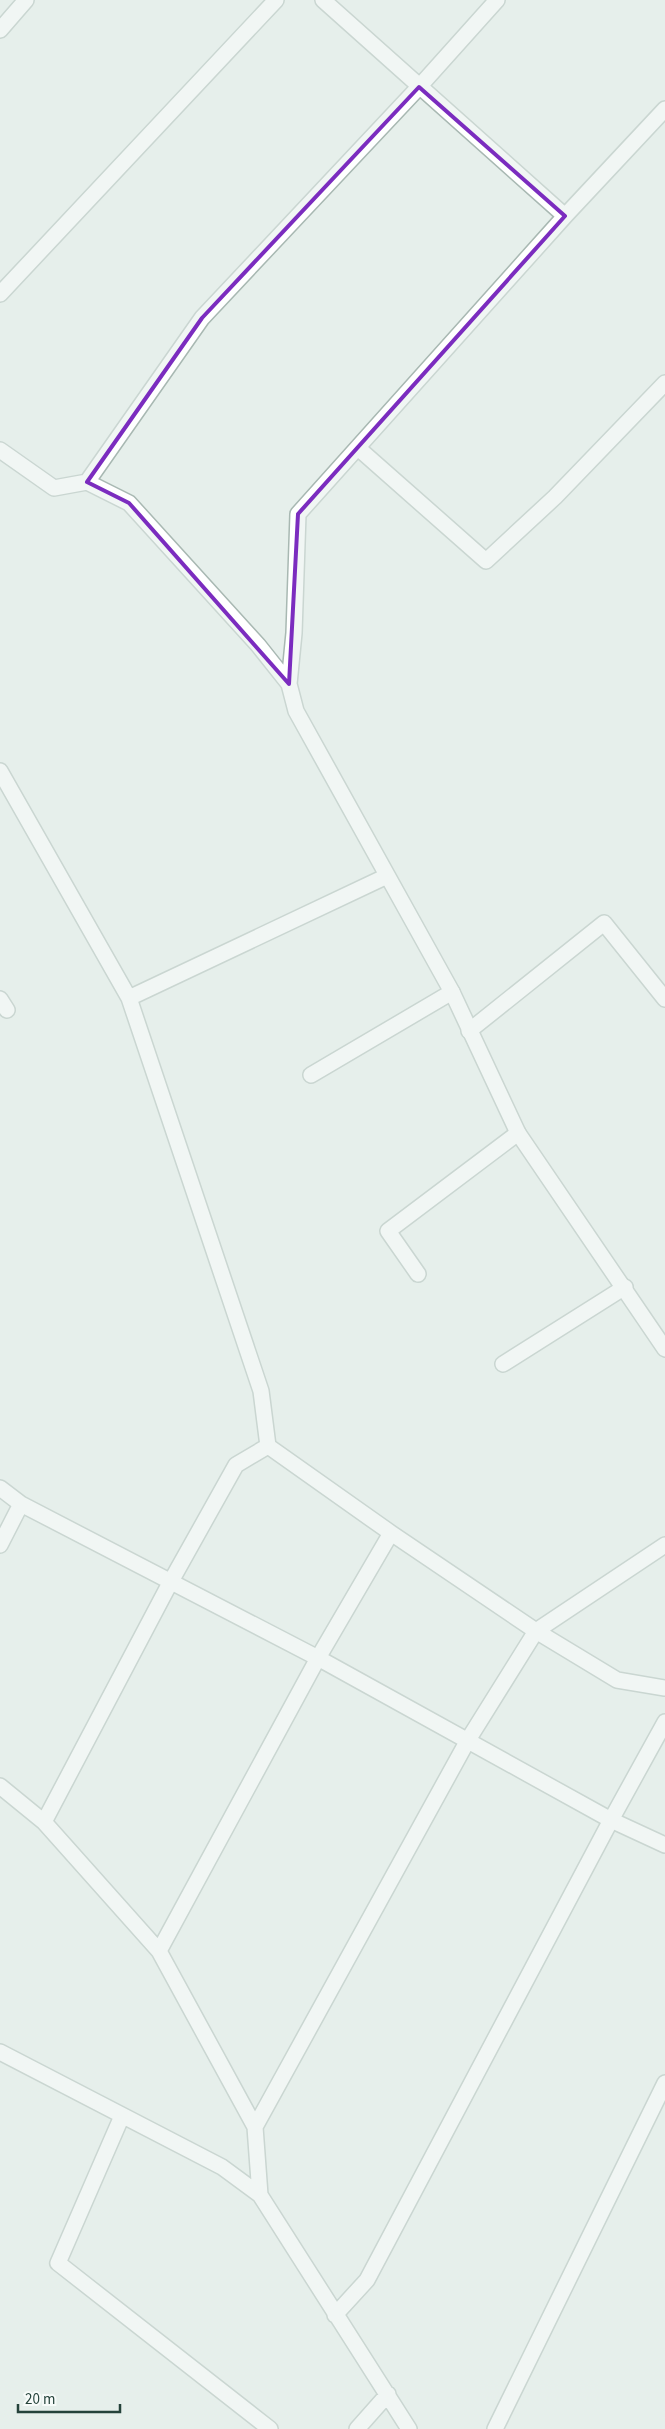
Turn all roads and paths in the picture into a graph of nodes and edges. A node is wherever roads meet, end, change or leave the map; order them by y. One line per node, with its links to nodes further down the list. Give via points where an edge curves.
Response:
1 (26, 0): 5 (street)
2 (276, 0): 9 (street)
3 (323, 0): 6 (street)
4 (497, 0): 6 (street)
5 (0, 30)
6 (419, 87): 8 (street); 13 (street, via 202,318)
7 (665, 109): 8 (street)
8 (565, 216): 11 (street)
9 (0, 294)
10 (665, 383): 11 (street, via 555,497 486,561)
11 (358, 448): 14 (street, via 298,514)
12 (0, 450): 13 (street, via 54,488)
13 (87, 482): 14 (street, via 128,503)
14 (289, 684): 16 (street, via 296,710)
15 (0, 771): 18 (street)
16 (387, 876): 17 (street); 18 (street)
17 (452, 992): 20 (street); 21 (street)
18 (129, 998): 27 (street, via 262,1391)
19 (665, 999): 20 (street, via 604,922)
20 (469, 1031): 22 (street)
21 (311, 1075)
22 (518, 1133): 23 (street, via 388,1231); 24 (street)
23 (418, 1274)
24 (625, 1287): 25 (street); 26 (street)
25 (665, 1349)
26 (503, 1364)
27 (268, 1446): 30 (street); 33 (street, via 236,1465)
28 (0, 1488): 29 (street)
29 (21, 1504): 31 (street); 33 (street)
30 (390, 1533): 34 (street); 35 (street)
31 (0, 1545)
32 (665, 1545): 34 (street)
33 (170, 1582): 35 (street); 41 (street)
34 (536, 1631): 36 (street, via 617,1680); 38 (street)
35 (318, 1658): 38 (street); 43 (street)
36 (665, 1688)
37 (665, 1722): 40 (street)
38 (468, 1740): 40 (street); 47 (street)
39 (0, 1786): 41 (street)
40 (610, 1820): 42 (street); 49 (street, via 367,2280)
41 (44, 1822): 43 (street)
42 (665, 1845)
43 (159, 1951): 47 (street)
44 (0, 2052): 46 (street)
45 (665, 2083): 54 (street)
46 (122, 2116): 48 (street, via 222,2167); 51 (street, via 58,2264)
47 (255, 2127): 48 (street)
48 (260, 2195): 49 (street)
49 (335, 2315): 50 (street)
50 (388, 2394): 52 (street); 53 (street)
51 (270, 2429)
52 (357, 2429)
53 (409, 2429)
54 (495, 2429)

